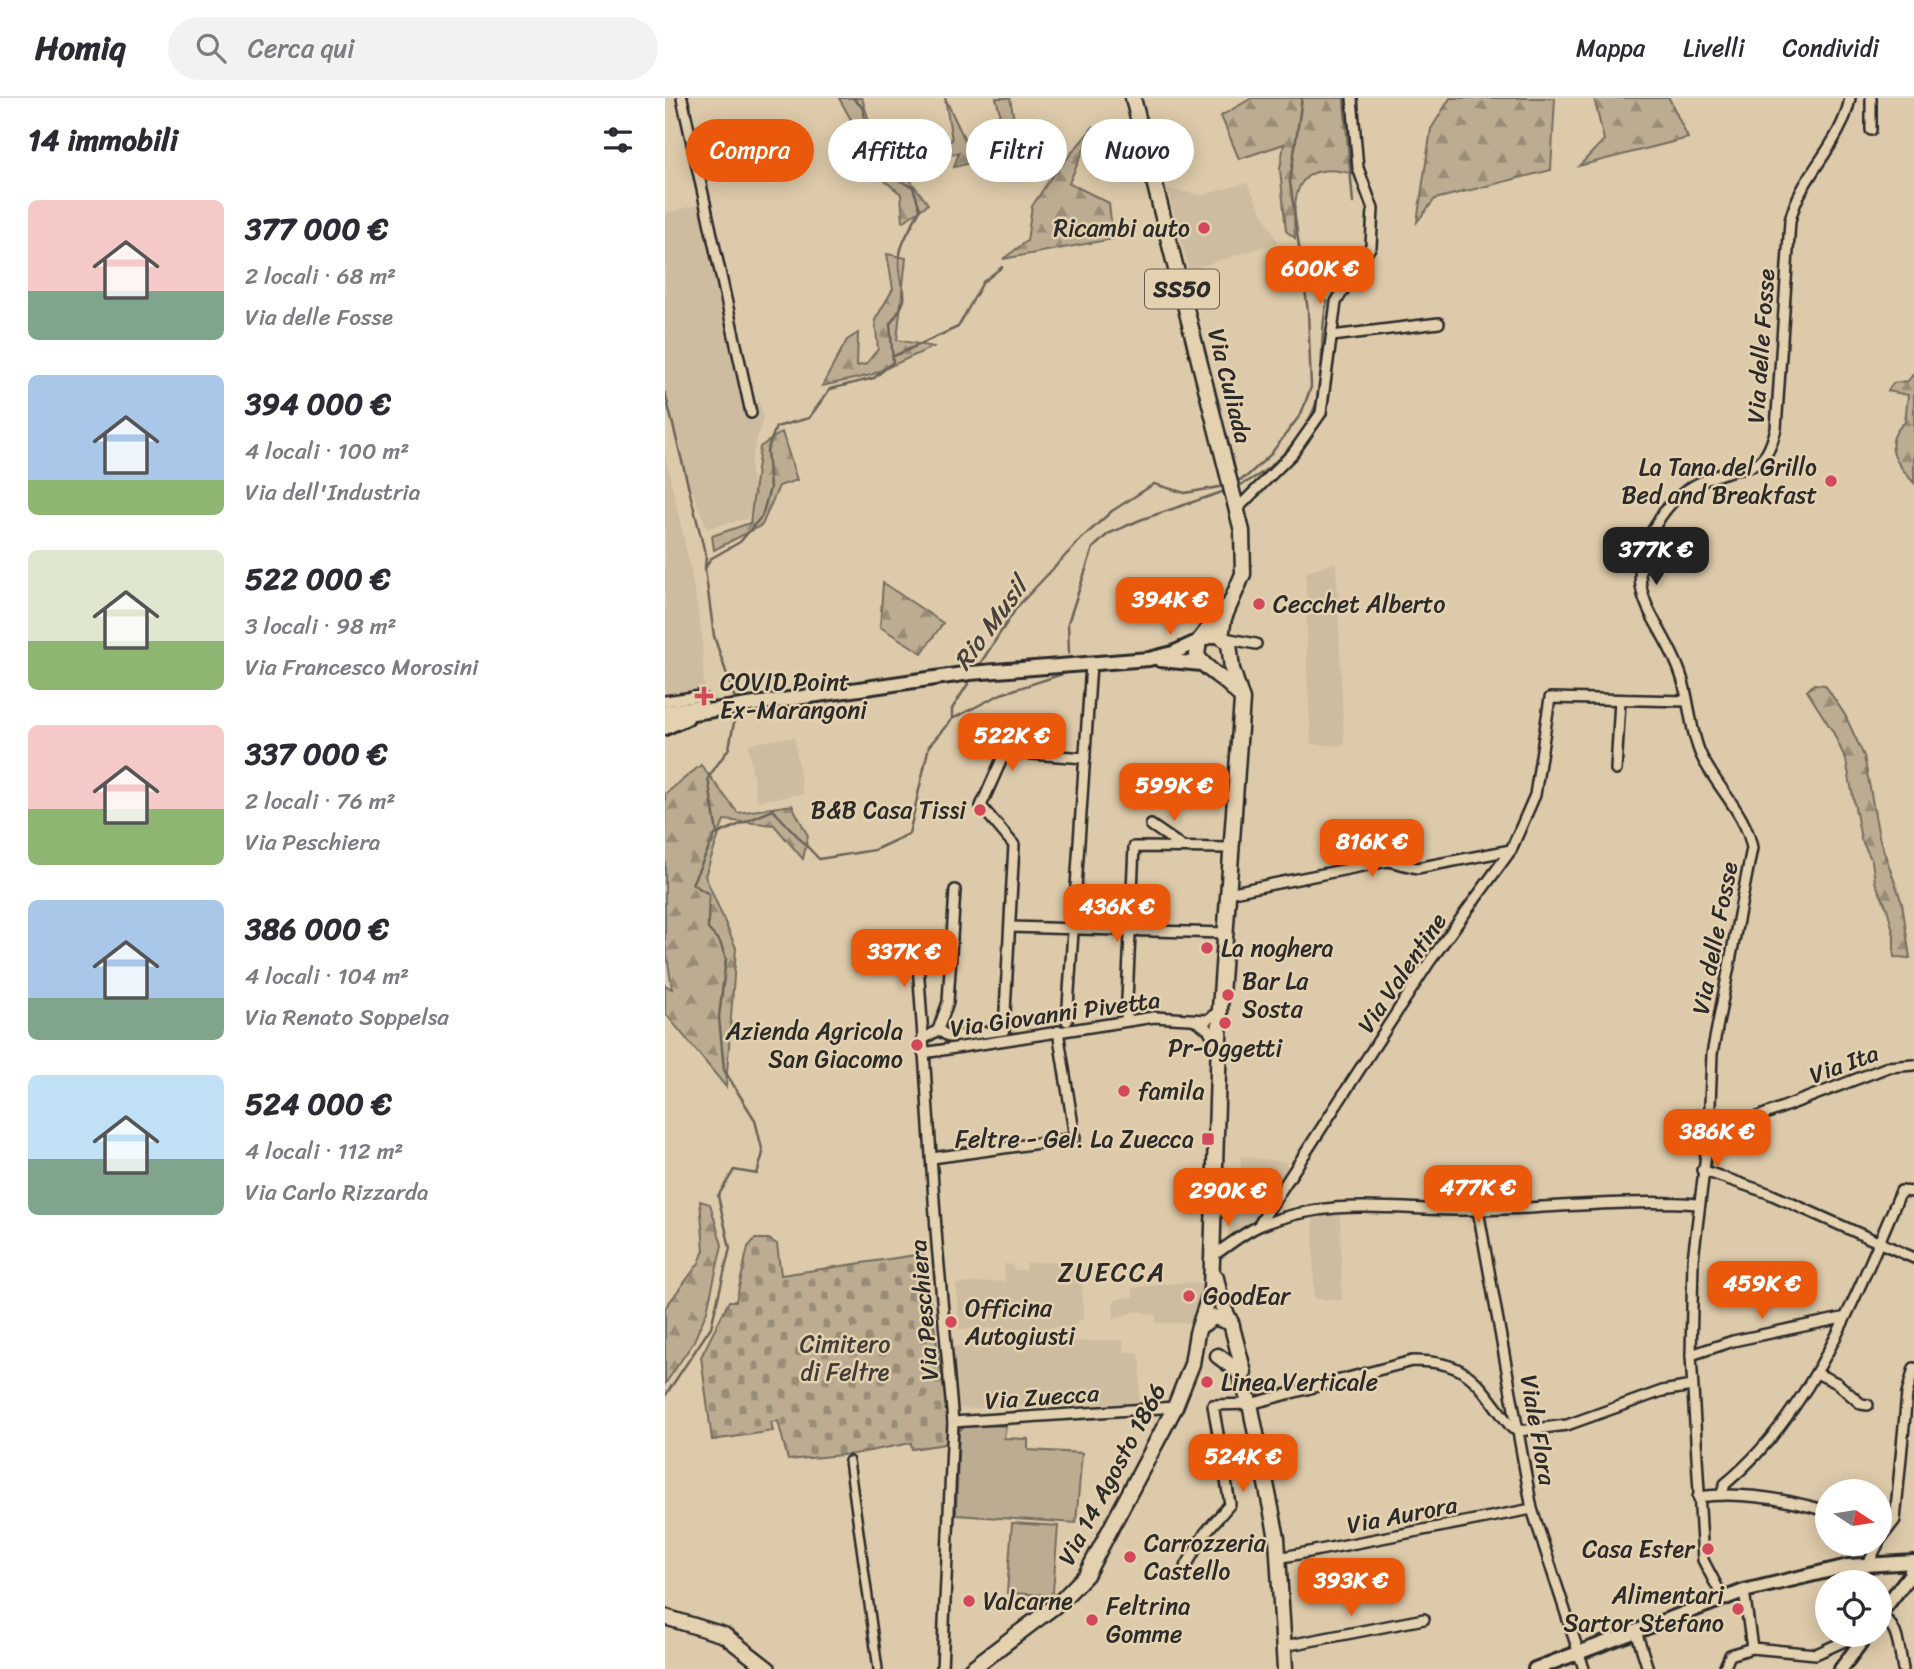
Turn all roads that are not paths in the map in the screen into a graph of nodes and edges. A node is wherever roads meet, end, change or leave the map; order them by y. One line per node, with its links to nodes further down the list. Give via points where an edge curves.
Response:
1 (682, 98): 9 (street)
2 (1133, 98): 10 (main road, Via Culiada / SS50)
3 (1352, 98): 8 (street, via 1358,169 1373,209 1371,246 1336,302)
4 (1850, 98): 21 (street, Via delle Fosse, via 1841,127 1794,201 1771,446 1751,467 1712,476 1673,499 1654,527 1644,556 1639,583 1647,612 1673,656)
5 (1871, 98): 6 (street)
6 (1871, 130)
7 (1439, 323): 8 (street)
8 (1332, 336): 10 (street, via 1321,413 1293,453)
9 (751, 413)
10 (1237, 503): 11 (main road, Via Culiada / SS50, via 1245,563 1241,584)
11 (1230, 603): 12 (main road, Via Culiada / SS50); 13 (main road, Via Culiada / SS50)
12 (1223, 637): 13 (main road, via 1212,634); 14 (main road); 14 (street, via 1256,644)
13 (1201, 639): 15 (street); 17 (main road, via 1197,655)
14 (1230, 654): 17 (main road, via 1223,666); 18 (main road)
15 (1149, 659): 16 (street); 17 (street)
16 (1091, 664): 22 (street, via 969,673); 26 (street)
17 (1206, 666): 18 (main road, via 1225,678)
18 (1242, 700): 30 (main road)
19 (1619, 700): 21 (street, Via Valentine); 27 (street); 31 (street, Via Valentine, via 1550,698 1535,795)
20 (665, 701): 22 (street, via 702,696)
21 (1687, 701): 51 (street, Via delle Fosse, via 1702,757 1748,830 1752,848 1712,1054)
22 (703, 707): 23 (street); 24 (street); 25 (street)
23 (665, 710)
24 (665, 717)
25 (665, 728)
26 (1085, 758): 34 (street, via 1006,752 981,806 1014,845); 35 (street)
27 (1616, 770)
28 (1151, 825): 29 (street)
29 (1181, 846): 30 (street); 36 (street, via 1136,845)
30 (1232, 848): 33 (main road)
31 (1511, 850): 33 (street, via 1417,868 1388,861); 57 (street, Via Valentine, via 1430,961)
32 (955, 890): 45 (street, via 948,1002)
33 (1228, 893): 37 (main road)
34 (1010, 928): 35 (street); 45 (street, via 1004,1030 950,1037)
35 (1073, 929): 36 (street); 42 (street)
36 (1132, 929): 37 (street); 43 (street)
37 (1225, 933): 39 (main road)
38 (917, 949): 44 (street, Via Peschiera)
39 (1220, 1009): 41 (street); 48 (main road)
40 (1192, 1018): 41 (street, Via Giovanni Pivetta); 43 (street, Via Giovanni Pivetta); 48 (street, Via Giovanni Pivetta)
41 (1204, 1020): 48 (street, via 1216,1030)
42 (1067, 1021)
43 (1126, 1021): 46 (street, Via Giovanni Pivetta)
44 (921, 1027): 45 (street, via 932,1023); 47 (street, Via Peschiera)
45 (939, 1027): 47 (street)
46 (1058, 1031): 49 (street, Via Giovanni Pivetta); 52 (street, via 1075,1138)
47 (922, 1040): 49 (street, Via Peschiera)
48 (1219, 1046): 59 (main road)
49 (923, 1053): 52 (street, Via Peschiera)
50 (1914, 1065): 51 (street, Via Ita, via 1888,1067 1747,1121)
51 (1709, 1130): 53 (street, Via delle Fosse)
52 (932, 1158): 73 (street, Via Peschiera)
53 (1702, 1170): 55 (street, Via delle Fosse); 58 (street, via 1768,1193)
54 (1914, 1192): 58 (street, via 1901,1191)
55 (1698, 1204): 56 (street, via 1650,1201); 64 (street, Via delle Fosse)
56 (1478, 1210): 57 (street, via 1328,1207); 74 (street, Viale Flora)
57 (1258, 1226): 59 (street)
58 (1879, 1242): 60 (street); 61 (street)
59 (1214, 1255): 62 (main road, Via 14 Agosto 1866, via 1211,1291); 63 (main road, via 1219,1294)
60 (1914, 1258)
61 (1842, 1318): 64 (street, via 1733,1341); 67 (street)
62 (1198, 1333): 63 (main road, via 1208,1318 1220,1317); 65 (main road, via 1202,1350); 68 (main road, Via 14 Agosto 1866)
63 (1235, 1336): 65 (main road, via 1227,1353); 70 (main road)
64 (1691, 1355): 69 (street, Via delle Fosse)
65 (1216, 1356): 68 (main road, Via 14 Agosto 1866, via 1198,1363); 70 (main road, via 1238,1371)
66 (1914, 1368): 80 (street)
67 (1817, 1373): 71 (street); 76 (street, via 1787,1419 1749,1464 1724,1484)
68 (1189, 1374): 72 (main road, Via 14 Agosto 1866)
69 (1692, 1386): 74 (street, via 1662,1391 1567,1425); 77 (street, Via delle Fosse)
70 (1249, 1398): 74 (street, via 1412,1361 1436,1361 1471,1375); 82 (main road); 85 (street, via 1213,1405 1230,1504 1205,1533)
71 (1868, 1405)
72 (1175, 1407): 73 (street, Via Zuecca); 101 (main road, Via 14 Agosto 1866, via 1080,1584)
73 (953, 1422): 100 (street, Via Peschiera)
74 (1518, 1430): 79 (street, Viale Flora)
75 (849, 1461): 99 (street)
76 (1723, 1493): 77 (street); 78 (street)
77 (1698, 1497): 87 (street, Via delle Fosse, via 1703,1560)
78 (1815, 1507)
79 (1532, 1508): 82 (street, Via Aurora); 97 (street, Viale Flora)
80 (1892, 1522)
81 (1872, 1556): 84 (street)
82 (1278, 1558): 93 (main road)
83 (1913, 1563): 84 (street); 88 (street, via 1910,1575)
84 (1867, 1566): 86 (street, via 1848,1566)
85 (1185, 1568)
86 (1744, 1591): 87 (street); 96 (street)
87 (1723, 1598): 92 (street)
88 (1892, 1598)
89 (665, 1616): 98 (main road, via 724,1635)
90 (1424, 1619): 93 (street)
91 (1892, 1624): 108 (street)
92 (1636, 1632): 97 (street); 105 (street)
93 (1284, 1646): 102 (main road)
94 (1831, 1647): 96 (street, via 1816,1654)
95 (1858, 1647): 107 (street)
96 (1752, 1648): 106 (street, via 1730,1655)
97 (1578, 1653): 103 (street); 104 (street, Viale Flora)
98 (768, 1669)
99 (879, 1669)
100 (942, 1669)
101 (971, 1669)
102 (1285, 1669)
103 (1535, 1669)
104 (1584, 1669)
105 (1648, 1669)
106 (1724, 1669)
107 (1842, 1669)
108 (1903, 1669)

